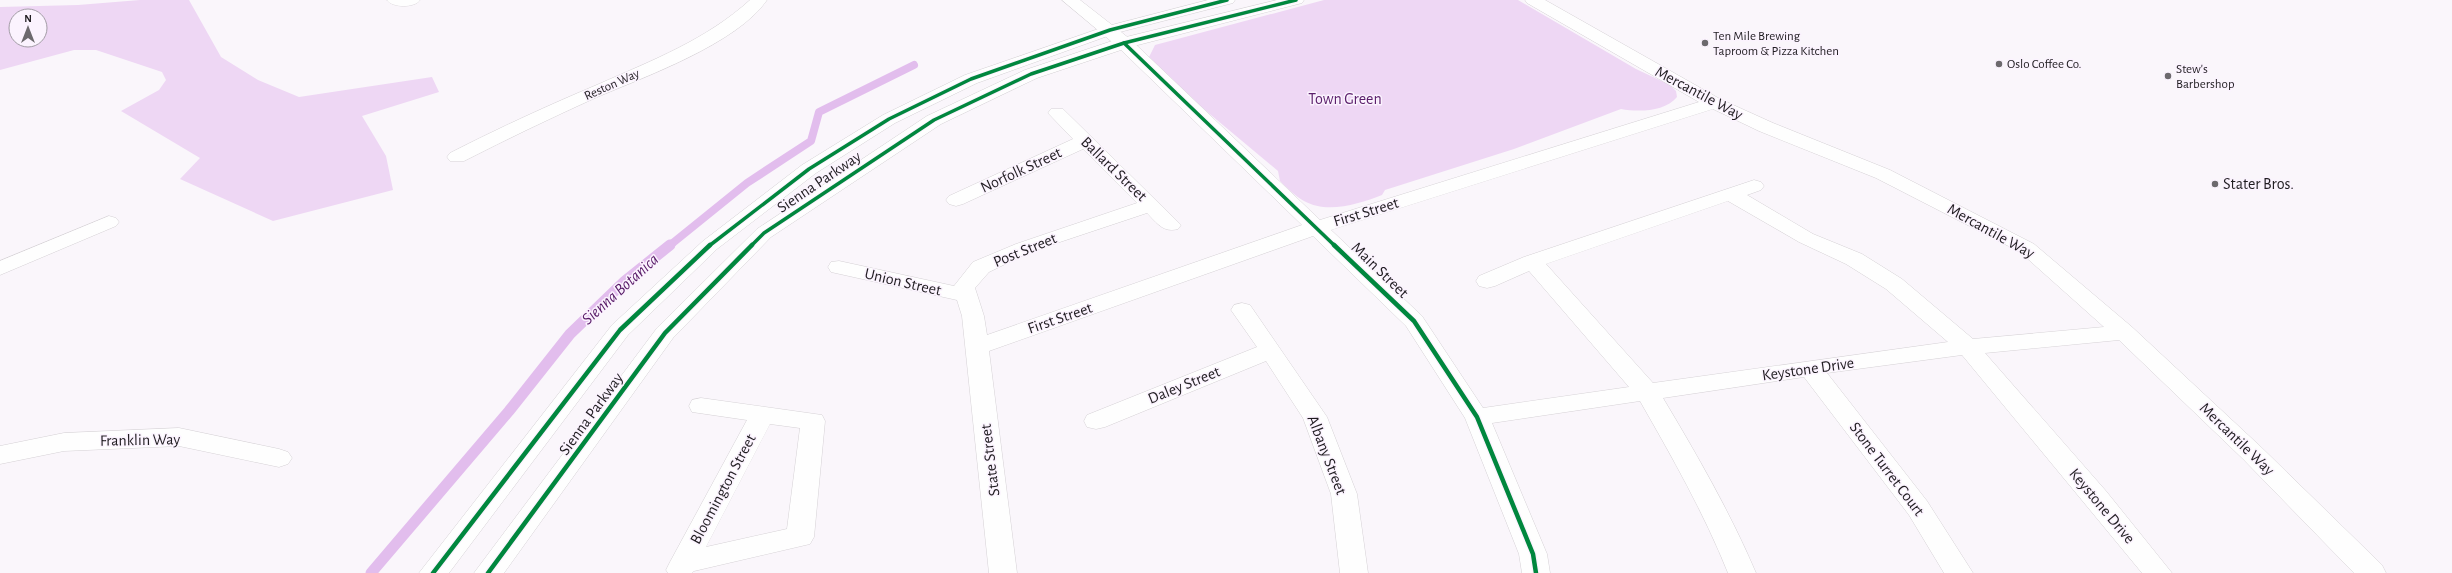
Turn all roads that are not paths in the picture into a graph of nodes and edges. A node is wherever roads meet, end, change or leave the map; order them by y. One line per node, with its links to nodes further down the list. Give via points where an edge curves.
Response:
1 (395, 0): 2 (street)
2 (412, 0)
3 (759, 0): 12 (street, Reston Way, via 728,26 689,51 518,125)
4 (1070, 0): 8 (street, Main Street)
5 (1227, 0): 8 (street, Sienna Parkway)
6 (1296, 0): 8 (street, Sienna Parkway)
7 (1533, 0): 9 (street, Mercantile Way)
8 (1117, 36): 19 (street, Main Street); 39 (street, Sienna Parkway, via 971,79 889,119 809,169 710,245 620,330); 40 (street, Sienna Parkway, via 934,120 764,233 665,333)
9 (1714, 104): 19 (street, First Street); 26 (street, Mercantile Way, via 1883,174 2027,248)
10 (1057, 113): 11 (street, Ballard Street)
11 (1085, 140): 15 (street, Norfolk Street); 16 (street, Ballard Street)
12 (457, 157)
13 (1754, 186): 14 (street)
14 (1730, 194): 20 (street); 28 (street, Keystone Drive, via 1806,238 1854,259 1894,284)
15 (956, 200)
16 (1151, 205): 18 (street, Ballard Street); 24 (street, Post Street, via 1023,248 981,267 964,288)
17 (109, 222): 22 (street)
18 (1171, 225)
19 (1318, 227): 27 (street, First Street); 34 (street, Main Street, via 1414,321)
20 (1532, 262): 23 (street); 31 (street)
21 (839, 267): 24 (street, Union Street)
22 (0, 269)
23 (1487, 281)
24 (967, 296): 27 (street, via 973,316)
25 (1242, 310): 29 (street, Albany Street)
26 (2124, 332): 28 (street, Keystone Drive); 47 (street, Mercantile Way, via 2252,453)
27 (977, 347): 41 (street, State Street)
28 (1968, 347): 30 (street, Keystone Drive); 46 (street, Keystone Drive)
29 (1272, 350): 35 (street, Daley Street); 42 (street, Albany Street, via 1315,417 1344,494)
30 (1810, 368): 31 (street, Keystone Drive); 45 (street, Stone Turret Court, via 1918,508)
31 (1648, 393): 34 (street, Keystone Drive); 44 (street, via 1688,462)
32 (701, 406): 33 (street, Bloomington Street)
33 (762, 415): 38 (street, Bloomington Street); 38 (street, Bloomington Street, via 813,421 800,537)
34 (1477, 417): 43 (street, Main Street, via 1533,554)
35 (1096, 421)
36 (0, 456): 37 (street, Franklin Way, via 64,442 179,437)
37 (279, 458)
38 (681, 567)
39 (433, 573)
40 (488, 573)
41 (1003, 573)
42 (1354, 573)
43 (1536, 573)
44 (1742, 573)
45 (1959, 573)
46 (2158, 573)
47 (2372, 573)

